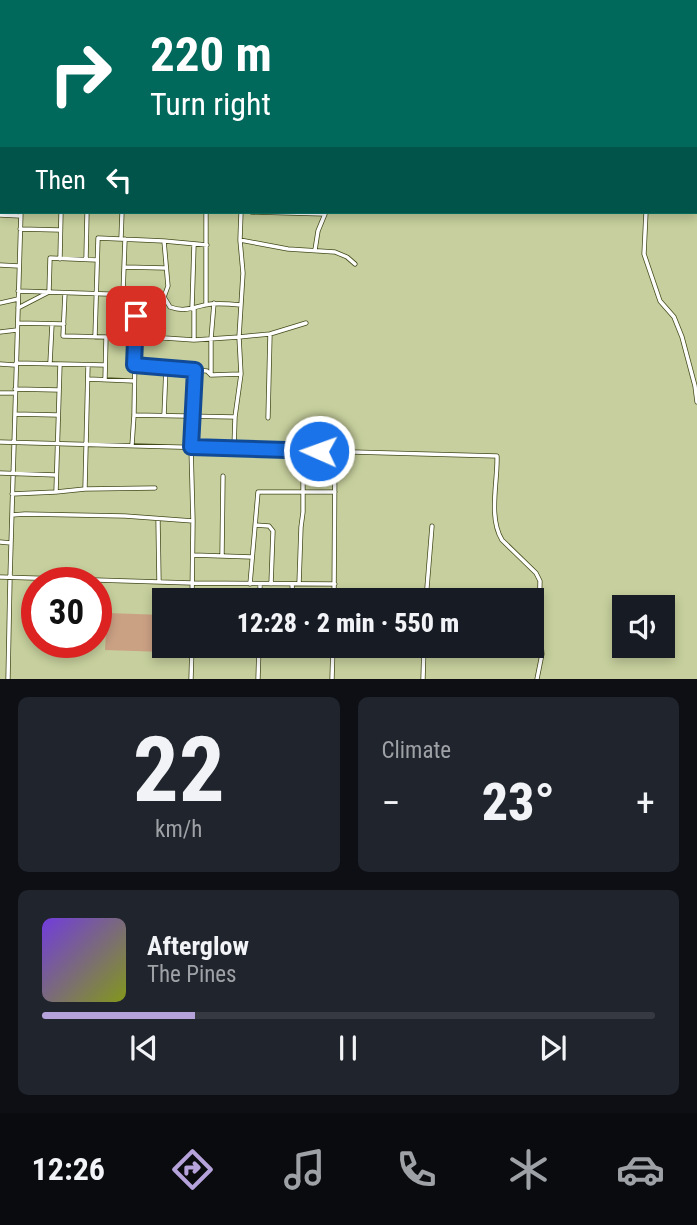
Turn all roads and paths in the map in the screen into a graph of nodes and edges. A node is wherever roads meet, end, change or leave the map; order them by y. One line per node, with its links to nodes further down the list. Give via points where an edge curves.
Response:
1 (21, 214): 9 (street); 10 (street)
2 (61, 214): 11 (street)
3 (87, 214): 19 (street)
4 (122, 214): 12 (street)
5 (206, 214): 16 (street)
6 (241, 214): 13 (street)
7 (325, 214): 17 (street)
8 (646, 214): 70 (street, via 644,254 660,301 674,317 687,350)
9 (0, 215)
10 (20, 229): 11 (street); 23 (street)
11 (60, 230): 18 (street)
12 (123, 239): 14 (street); 20 (street, via 98,238); 24 (street)
13 (240, 240): 17 (street); 37 (street)
14 (164, 241): 15 (street); 25 (street)
15 (194, 244): 16 (street); 39 (street)
16 (207, 245): 36 (street)
17 (315, 250): 21 (street, via 335,252)
18 (60, 259): 19 (street); 27 (street, via 50,258)
19 (86, 259): 20 (street)
20 (97, 260): 29 (street)
21 (355, 264)
22 (0, 265): 23 (street)
23 (19, 266): 26 (street)
24 (124, 267): 25 (street); 30 (street)
25 (166, 268): 32 (street)
26 (18, 291): 27 (street); 33 (street)
27 (48, 292): 28 (street); 38 (street)
28 (65, 293): 29 (street); 43 (street)
29 (96, 293): 30 (street); 47 (street)
30 (123, 294): 31 (street)
31 (136, 295): 32 (street); 48 (street)
32 (164, 297): 39 (street, via 170,307); 50 (street)
33 (18, 299): 34 (street); 38 (street)
34 (0, 303)
35 (214, 303): 36 (street); 37 (street); 51 (street)
36 (206, 305): 39 (street)
37 (241, 305): 49 (street)
38 (18, 309): 40 (street)
39 (193, 309): 52 (street)
40 (18, 323): 42 (street); 44 (street)
41 (306, 323): 46 (street)
42 (52, 324): 43 (street); 53 (street)
43 (64, 324): 47 (street, via 64,336)
44 (17, 330): 45 (street); 55 (street)
45 (0, 332)
46 (270, 334): 49 (street); 77 (street)
47 (95, 337): 58 (street, via 106,337)
48 (135, 337): 50 (street); 59 (street)
49 (239, 337): 51 (street); 63 (street)
50 (161, 339): 52 (street)
51 (211, 339): 52 (street); 62 (street)
52 (194, 340)
53 (50, 363): 55 (street); 56 (street)
54 (0, 364): 55 (street)
55 (16, 364): 68 (street)
56 (60, 364): 57 (street); 67 (street)
57 (88, 365): 58 (street); 64 (street)
58 (105, 365): 65 (street)
59 (134, 365): 60 (street); 66 (street)
60 (166, 367): 61 (street); 74 (street)
61 (195, 370): 62 (street); 75 (street)
62 (211, 374): 63 (street)
63 (241, 374): 76 (street)
64 (88, 379): 65 (street); 81 (street)
65 (105, 380): 66 (street)
66 (134, 380): 73 (street)
67 (59, 390): 68 (street); 72 (street)
68 (15, 391): 69 (street); 71 (street)
69 (0, 393)
70 (697, 402)
71 (15, 414): 72 (street); 79 (street)
72 (58, 415): 80 (street)
73 (134, 415): 74 (street); 82 (street)
74 (164, 416): 75 (street)
75 (192, 416): 76 (street); 83 (street)
76 (235, 416): 84 (street)
77 (268, 418)
78 (0, 442): 79 (street)
79 (14, 442): 80 (street); 88 (street)
80 (57, 443): 81 (street); 89 (street)
81 (86, 444): 82 (street); 92 (street)
82 (132, 445): 83 (street)
83 (191, 447): 84 (street); 99 (street)
84 (234, 448): 85 (street)
85 (303, 450): 86 (street); 94 (street)
86 (335, 451): 95 (street); 130 (street, via 497,456 498,534 540,581 542,654)
87 (0, 473): 88 (street)
88 (13, 473): 89 (street); 96 (street)
89 (56, 475): 93 (street)
90 (223, 476): 105 (street)
91 (155, 488): 92 (street)
92 (85, 489): 93 (street)
93 (56, 492): 96 (street)
94 (303, 492): 95 (street); 100 (street, via 258,492); 114 (street)
95 (335, 492): 115 (street)
96 (12, 494): 97 (street)
97 (12, 515): 98 (street); 103 (street)
98 (158, 519): 99 (street); 109 (street)
99 (193, 521): 104 (street)
100 (255, 524): 106 (street); 112 (street, via 272,531)
101 (432, 526): 120 (street)
102 (0, 542): 103 (street)
103 (11, 542): 108 (street)
104 (193, 555): 105 (street); 110 (street)
105 (222, 556): 106 (street)
106 (252, 557): 111 (street)
107 (0, 577): 108 (street)
108 (10, 578): 109 (street); 125 (street)
109 (159, 582): 110 (street)
110 (192, 583): 111 (street); 117 (street)
111 (250, 584): 116 (street)
112 (271, 584): 113 (street); 116 (street)
113 (292, 584): 114 (street); 118 (street)
114 (299, 584): 115 (street)
115 (334, 584): 119 (street)
116 (260, 585)
117 (192, 588)
118 (292, 588)
119 (334, 588)
120 (427, 588)
121 (192, 658): 126 (street)
122 (259, 658): 127 (street)
123 (333, 658): 128 (street)
124 (424, 658): 129 (street)
125 (8, 679)
126 (191, 679)
127 (258, 679)
128 (332, 679)
129 (423, 679)
130 (537, 679)

